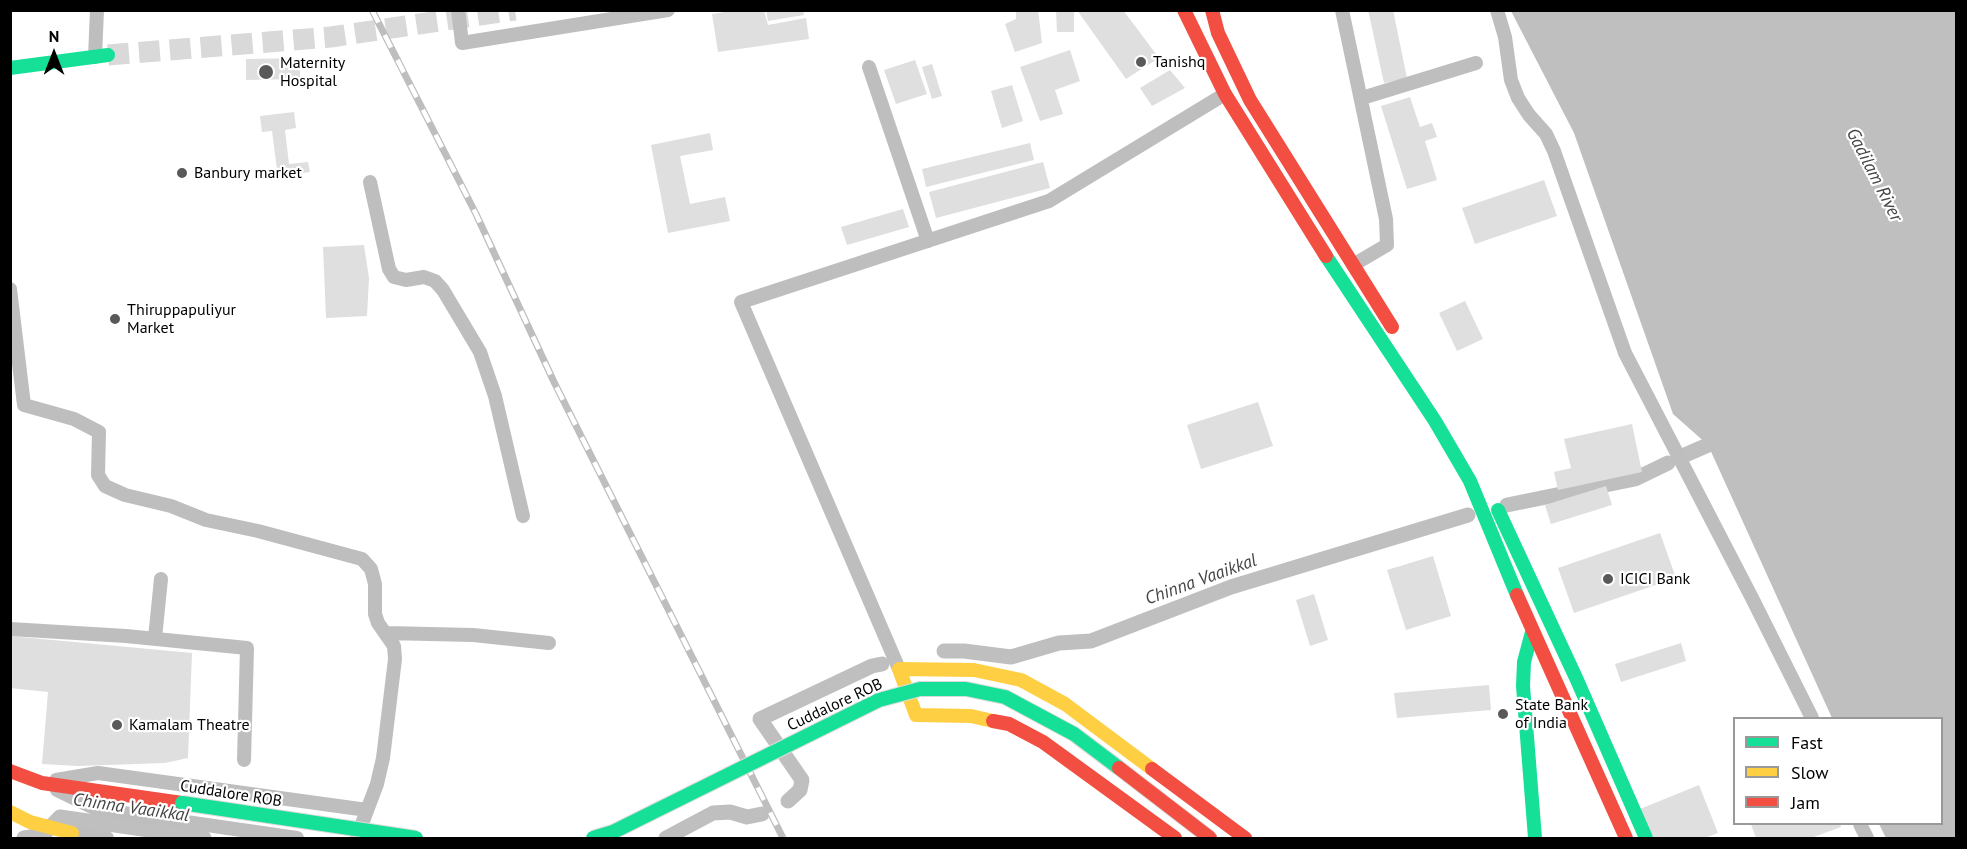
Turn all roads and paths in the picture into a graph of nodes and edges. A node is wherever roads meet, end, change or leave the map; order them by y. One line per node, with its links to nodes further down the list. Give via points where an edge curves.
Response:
1 (97, 10): 8 (street)
2 (458, 10): 3 (street, via 462,43)
3 (668, 10)
4 (1184, 10): 12 (main road)
5 (1212, 10): 16 (main road, via 1218,33 1250,100)
6 (1342, 10): 13 (street)
7 (1497, 10): 30 (street, via 1518,98 1554,151 1625,353)
8 (102, 56): 11 (main road)
9 (1476, 63): 13 (street)
10 (869, 67): 15 (street)
11 (10, 68)
12 (1225, 94): 15 (street, via 1050,201); 25 (main road, via 1470,481)
13 (1362, 98): 16 (street, via 1386,219 1387,245)
14 (370, 182): 22 (street, via 394,278 435,281 480,352 495,396)
15 (928, 241): 29 (street, via 741,302)
16 (1353, 265): 18 (main road)
17 (10, 289): 26 (street, via 24,405 75,418 99,432 98,475 105,486 206,520 362,559 371,569 375,614)
18 (1396, 334)
19 (1427, 384): 20 (main road)
20 (1486, 482)
21 (1494, 501): 48 (main road)
22 (523, 516)
23 (161, 579): 27 (street)
24 (10, 629): 27 (street)
25 (1532, 632): 46 (main road, via 1523,686); 47 (main road)
26 (387, 633): 28 (street, via 473,635); 35 (street, via 395,659 388,727 377,784)
27 (155, 638): 31 (street, via 247,648)
28 (549, 643)
29 (899, 669): 43 (main road, via 916,715 971,716 1008,724 1051,747); 45 (main road, via 974,670 1021,680 1065,704)
30 (1812, 717)
31 (244, 760)
32 (10, 771): 33 (main road, Cuddalore ROB)
33 (42, 783): 34 (main road, Cuddalore ROB); 35 (street, via 98,772); 39 (street, via 96,809); 41 (main road, Cuddalore ROB, bridge)
34 (12, 787)
35 (367, 810): 40 (street)
36 (10, 812): 37 (main road)
37 (68, 834): 38 (street)
38 (108, 838)
39 (297, 838)
40 (357, 838)
41 (416, 838)
42 (593, 838): 44 (main road, Cuddalore ROB, bridge, via 613,832 879,700 920,689 966,689 1005,697 1043,716 1074,734)
43 (1175, 838)
44 (1210, 838)
45 (1245, 838)
46 (1535, 838)
47 (1626, 838)
48 (1646, 838)

